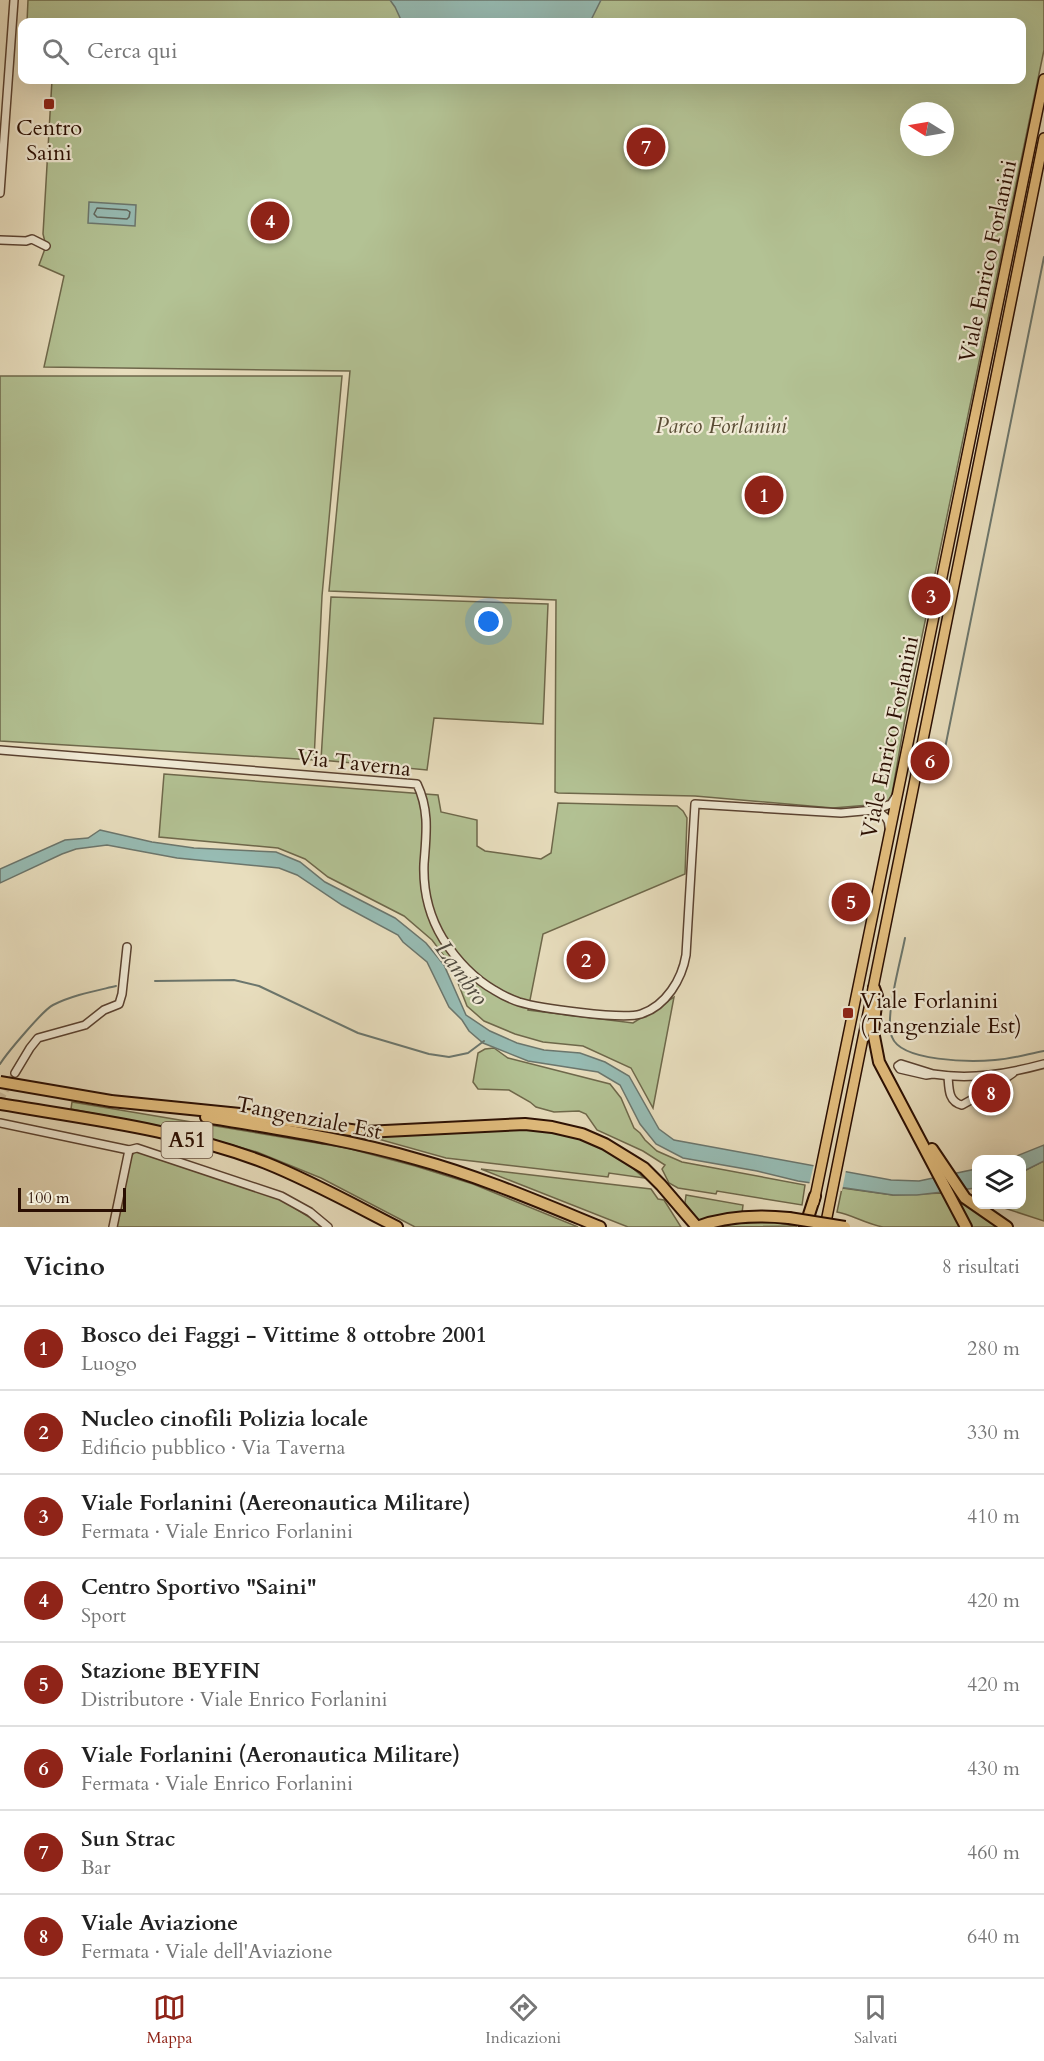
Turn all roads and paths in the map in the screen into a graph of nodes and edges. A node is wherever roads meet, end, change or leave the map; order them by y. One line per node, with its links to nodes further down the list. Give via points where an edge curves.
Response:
1 (14, 0): 4 (street)
2 (1044, 79): 8 (main road, Viale Enrico Forlanini)
3 (1044, 138): 12 (main road, Viale Enrico Forlanini)
4 (0, 193)
5 (0, 240): 6 (street, via 32,239)
6 (46, 246)
7 (0, 750): 9 (street, Via Taverna, via 417,784 427,817 424,880 429,908 441,936 459,960 482,982 520,1002 614,1015 645,1012 671,991 681,975 686,955 695,804 826,813)
8 (898, 794): 9 (street, Via Taverna, via 891,804); 10 (main road, Viale Enrico Forlanini)
9 (874, 810): 10 (street, via 889,821)
10 (887, 844): 25 (main road, Viale Enrico Forlanini)
11 (128, 947): 15 (street, via 118,1004 85,1025 38,1038)
12 (874, 988): 24 (highway, via 877,996 873,1028 885,1074); 35 (main road, Viale Enrico Forlanini)
13 (1044, 1064): 14 (street)
14 (1015, 1072): 17 (street); 17 (street, via 962,1105 951,1097)
15 (15, 1073)
16 (933, 1074): 17 (street)
17 (948, 1076)
18 (0, 1082): 21 (highway, Tangenziale Est / A51, bridge)
19 (0, 1104): 26 (highway, A51, via 220,1148 266,1163)
20 (0, 1124): 22 (street)
21 (280, 1125): 23 (highway, via 365,1132 534,1125 582,1134); 32 (highway, Tangenziale Est / A51, via 457,1171)
22 (129, 1150): 28 (street); 29 (street, via 137,1148 281,1196)
23 (625, 1156): 27 (highway, via 644,1168); 33 (highway, via 653,1181)
24 (941, 1171): 37 (highway); 38 (highway, via 975,1206)
25 (816, 1191): 34 (highway)
26 (364, 1209): 30 (highway); 31 (highway, A51)
27 (699, 1226): 36 (highway, bridge, via 750,1217 789,1218)
28 (113, 1227)
29 (328, 1227)
30 (382, 1227)
31 (397, 1227)
32 (600, 1227)
33 (687, 1227)
34 (807, 1227)
35 (825, 1227)
36 (845, 1227)
37 (966, 1227)
38 (1007, 1227)

